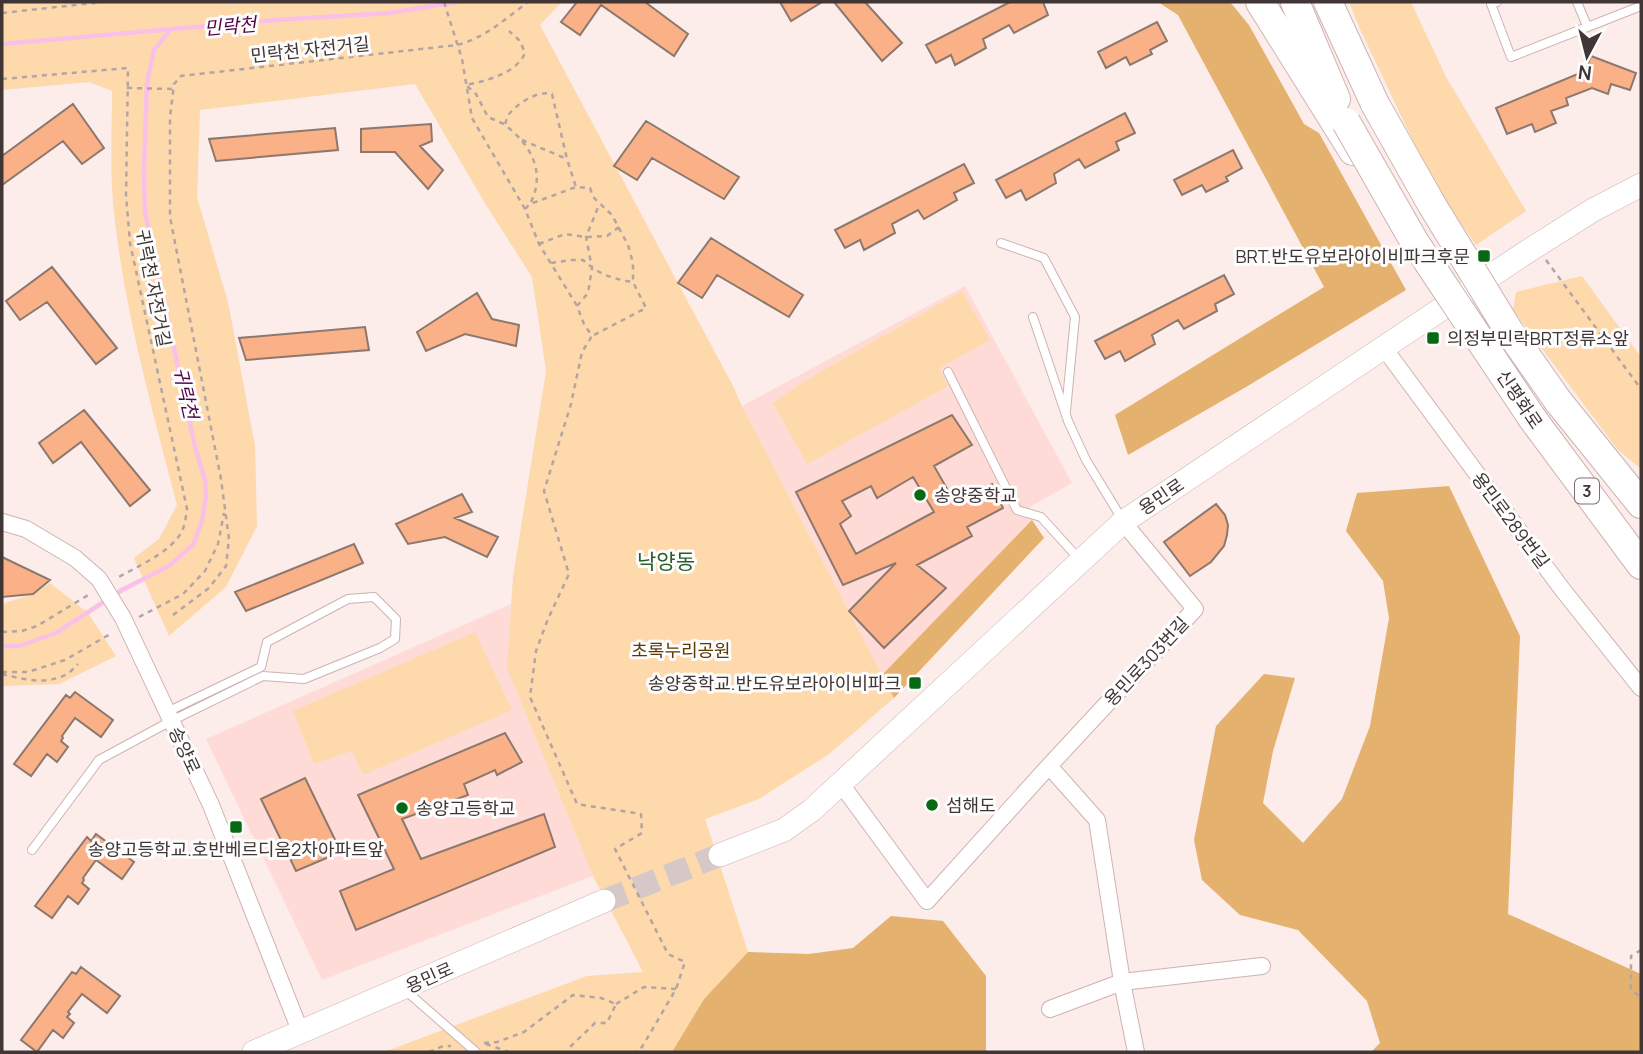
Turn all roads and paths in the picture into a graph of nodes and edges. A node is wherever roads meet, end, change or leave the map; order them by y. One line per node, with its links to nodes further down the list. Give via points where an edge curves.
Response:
1 (103, 2): 10 (path)
2 (444, 2): 13 (path)
3 (528, 2): 13 (path, 민락천 자전거길, via 468,43)
4 (1260, 2): 19 (highway)
5 (1295, 2): 19 (highway, 신평화로 / 3)
6 (1328, 2): 42 (highway, 신평화로 / 3, bridge, via 1375,104 1509,331 1558,401)
7 (1497, 2): 11 (lane, via 1491,4 1511,57)
8 (1577, 2): 11 (lane)
9 (1641, 6): 11 (lane)
10 (2, 13)
11 (1587, 26)
12 (509, 31): 15 (path, via 520,41 525,53 522,62 491,80)
13 (457, 45): 15 (path); 17 (path, 민락천 자전거길, via 181,76)
14 (2, 79): 16 (path, via 128,68)
15 (466, 85): 18 (path, via 488,117); 26 (path, via 472,118)
16 (127, 88): 17 (path); 47 (path, 귀락천 자전거길, via 130,243 187,509 182,531 172,544)
17 (173, 89): 48 (path, 귀락천 자전거길, via 170,217 229,539 226,566 209,588)
18 (505, 125): 20 (path); 21 (path, via 508,115 532,96 552,94)
19 (1342, 125): 46 (highway, 신평화로 / 3, bridge, via 1532,418)
20 (522, 140): 21 (path); 25 (path, via 537,166 536,192)
21 (567, 159): 23 (path)
22 (1641, 185): 31 (street, 용민로)
23 (576, 187): 24 (path, via 590,188); 25 (path)
24 (600, 203): 27 (path); 28 (path)
25 (530, 204): 26 (path)
26 (525, 209): 30 (path)
27 (619, 227): 28 (path, via 607,236); 34 (path, via 633,262)
28 (586, 237): 30 (path, via 565,234); 33 (path)
29 (1001, 243): 41 (lane, via 1044,258 1075,317)
30 (538, 244): 32 (path)
31 (1535, 247): 38 (street, 용민로); 40 (path)
32 (550, 264): 33 (path, via 583,260); 35 (path)
33 (592, 268): 34 (path); 35 (path, via 588,293)
34 (633, 282): 37 (path, via 646,308)
35 (577, 306): 37 (path)
36 (1033, 317): 41 (lane)
37 (592, 336): 63 (path, via 582,352 544,491 569,574 536,651 530,697 577,804 641,814 642,833 615,849 667,954 685,962)
38 (1384, 348): 44 (street, 용민로); 52 (street, 용민로289번길)
39 (948, 372): 45 (lane, via 1017,510 1041,517)
40 (1641, 389)
41 (1066, 414): 44 (lane, via 1086,460)
42 (1641, 504)
43 (2, 522): 47 (street, 송양로, via 26,529 75,558)
44 (1123, 522): 45 (street, 용민로); 54 (street, 용민로303번길, via 1195,609)
45 (1081, 561): 55 (street, 용민로)
46 (1641, 565)
47 (105, 587): 49 (path, 귀락천 자전거길, via 37,626); 53 (street, 송양로)
48 (173, 615)
49 (2, 632)
50 (79, 664): 51 (path, via 65,675 43,681)
51 (2, 674)
52 (1641, 688)
53 (169, 716): 53 (lane, via 263,676 304,679 380,648 396,639 396,619 374,597 348,598 267,642 261,667); 56 (lane, via 99,760); 67 (street, 송양로, via 211,805)
54 (1049, 766): 55 (street, 용민로303번길, via 927,901); 61 (street, via 1097,820)
55 (841, 784): 57 (street, 용민로, via 784,830)
56 (32, 850)
57 (720, 855)
58 (604, 901): 62 (street, 용민로)
59 (1641, 950): 64 (path, via 1631,956 1631,990)
60 (1262, 966): 61 (street)
61 (1122, 982): 66 (street); 73 (street)
62 (403, 989): 67 (street, 용민로); 70 (lane)
63 (677, 989): 65 (path, via 644,987); 72 (path)
64 (1641, 997)
65 (616, 1004): 68 (path, via 573,995 524,1032); 71 (path, via 607,1023 595,1023)
66 (1050, 1009)
67 (301, 1033): 69 (street, 용민로)
68 (484, 1043)
69 (254, 1052)
70 (476, 1052)
71 (569, 1052)
72 (635, 1052)
73 (1136, 1052)

